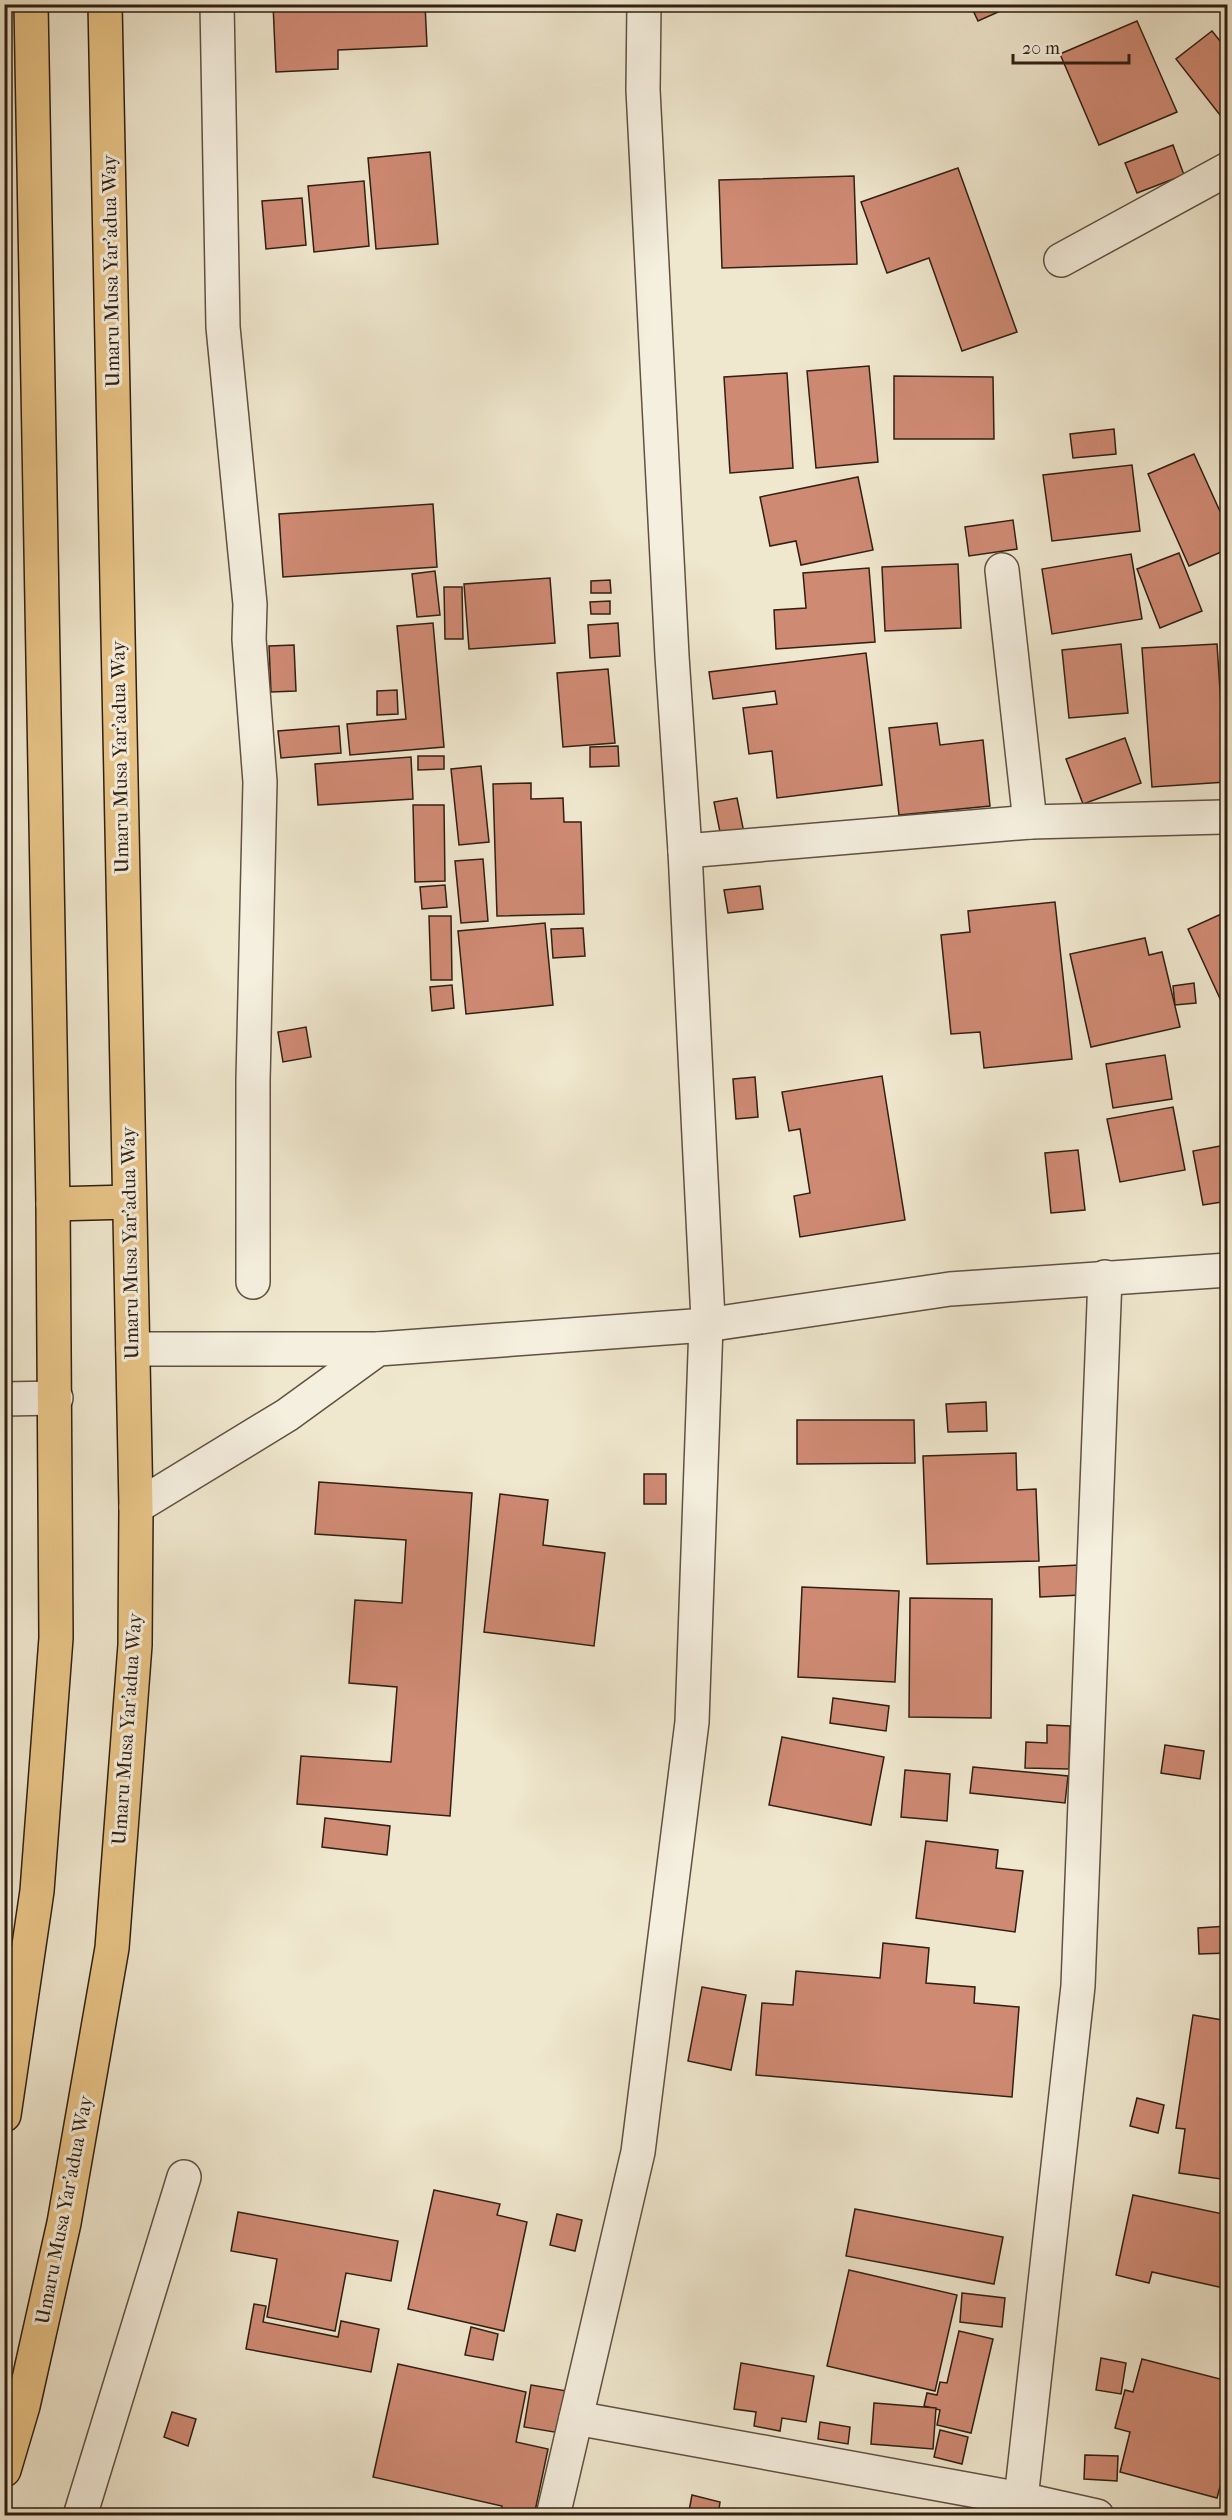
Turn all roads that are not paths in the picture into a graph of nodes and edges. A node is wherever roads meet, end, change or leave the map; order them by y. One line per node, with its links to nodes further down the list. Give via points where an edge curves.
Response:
1 (31, 4): 12 (main road)
2 (105, 4): 11 (main road, Umaru Musa Yar'adua Way)
3 (217, 4): 15 (street, via 223,327 250,604 260,782)
4 (644, 4): 10 (street, via 643,90)
5 (1227, 170): 6 (street)
6 (1061, 260)
7 (1002, 570): 9 (street)
8 (1223, 817): 9 (street)
9 (1030, 822): 10 (street)
10 (685, 851): 16 (street)
11 (129, 1202): 12 (main road); 17 (main road, Umaru Musa Yar'adua Way)
12 (53, 1204): 19 (main road)
13 (1227, 1270): 14 (street)
14 (1105, 1277): 16 (street, via 950,1289); 26 (street, via 1078,1986)
15 (253, 1282)
16 (706, 1325): 18 (street); 24 (street, via 692,1722 638,2152)
17 (133, 1349): 18 (street); 21 (main road, Umaru Musa Yar'adua Way)
18 (378, 1349): 21 (street, via 287,1415)
19 (56, 1398): 20 (street); 22 (main road, via 56,1638 37,1891)
20 (4, 1399)
21 (136, 1507): 25 (main road, Umaru Musa Yar'adua Way, via 135,1645 112,1948 64,2223 23,2406)
22 (4, 2115)
23 (184, 2177): 27 (street)
24 (576, 2418): 26 (street); 28 (street)
25 (4, 2470)
26 (1021, 2499): 29 (street)
27 (80, 2516)
28 (553, 2516)
29 (1097, 2516)

